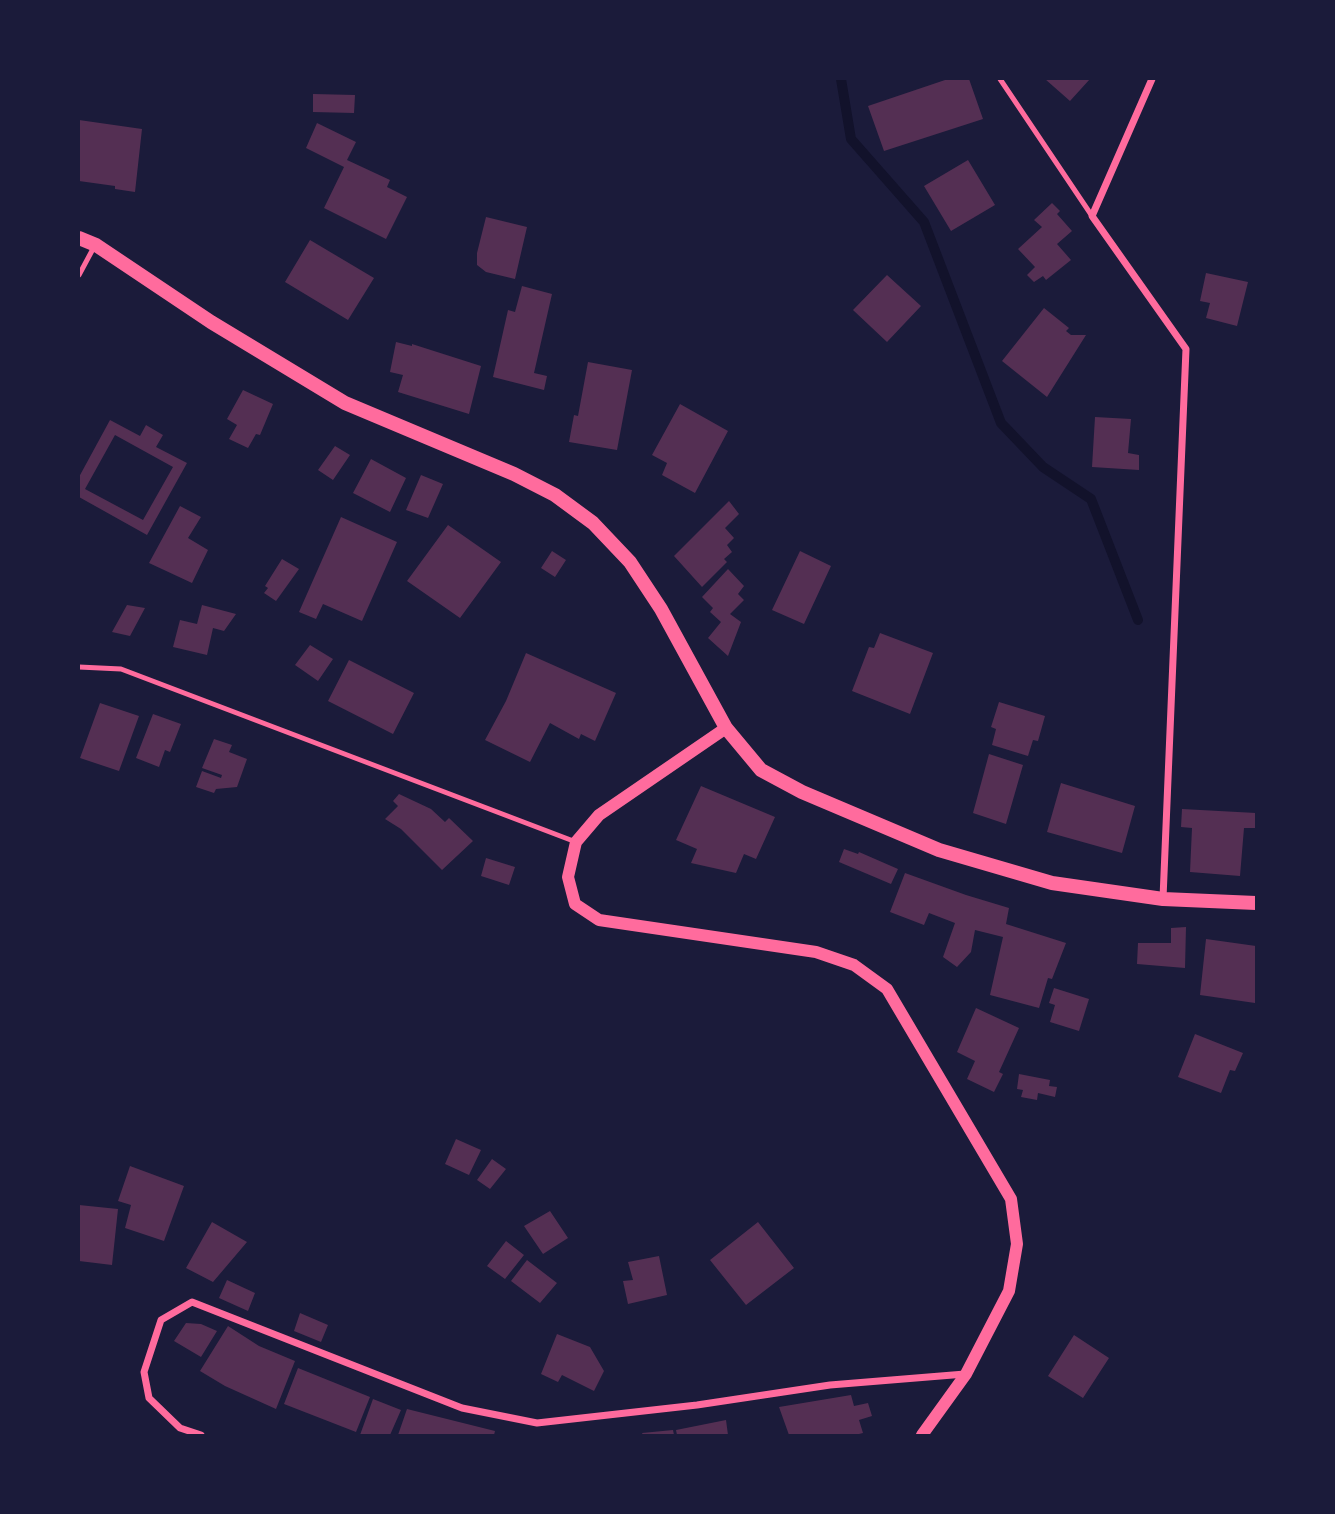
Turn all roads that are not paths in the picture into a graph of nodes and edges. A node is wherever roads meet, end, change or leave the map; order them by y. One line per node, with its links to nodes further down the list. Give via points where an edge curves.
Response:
1 (1000, 79): 3 (lane)
2 (1152, 79): 3 (street)
3 (1092, 216): 10 (street, via 1186,349)
4 (79, 238): 5 (main road)
5 (96, 244): 6 (lane); 8 (main road, via 211,322 345,403 514,474 555,495 593,523 630,562 662,608)
6 (79, 275)
7 (79, 667): 9 (lane, via 121,669)
8 (726, 729): 9 (street, via 599,815); 10 (main road, via 761,770 939,850 1052,883)
9 (576, 842): 12 (street, via 568,877 575,904 599,920 816,951 854,965 887,989 1011,1199 1017,1244 1009,1292)
10 (1163, 899): 11 (main road)
11 (1256, 903)
12 (966, 1374): 13 (street, via 830,1385 537,1423 462,1408 192,1302 161,1320 145,1371 149,1398 180,1428); 14 (street)
13 (201, 1435)
14 (922, 1435)

